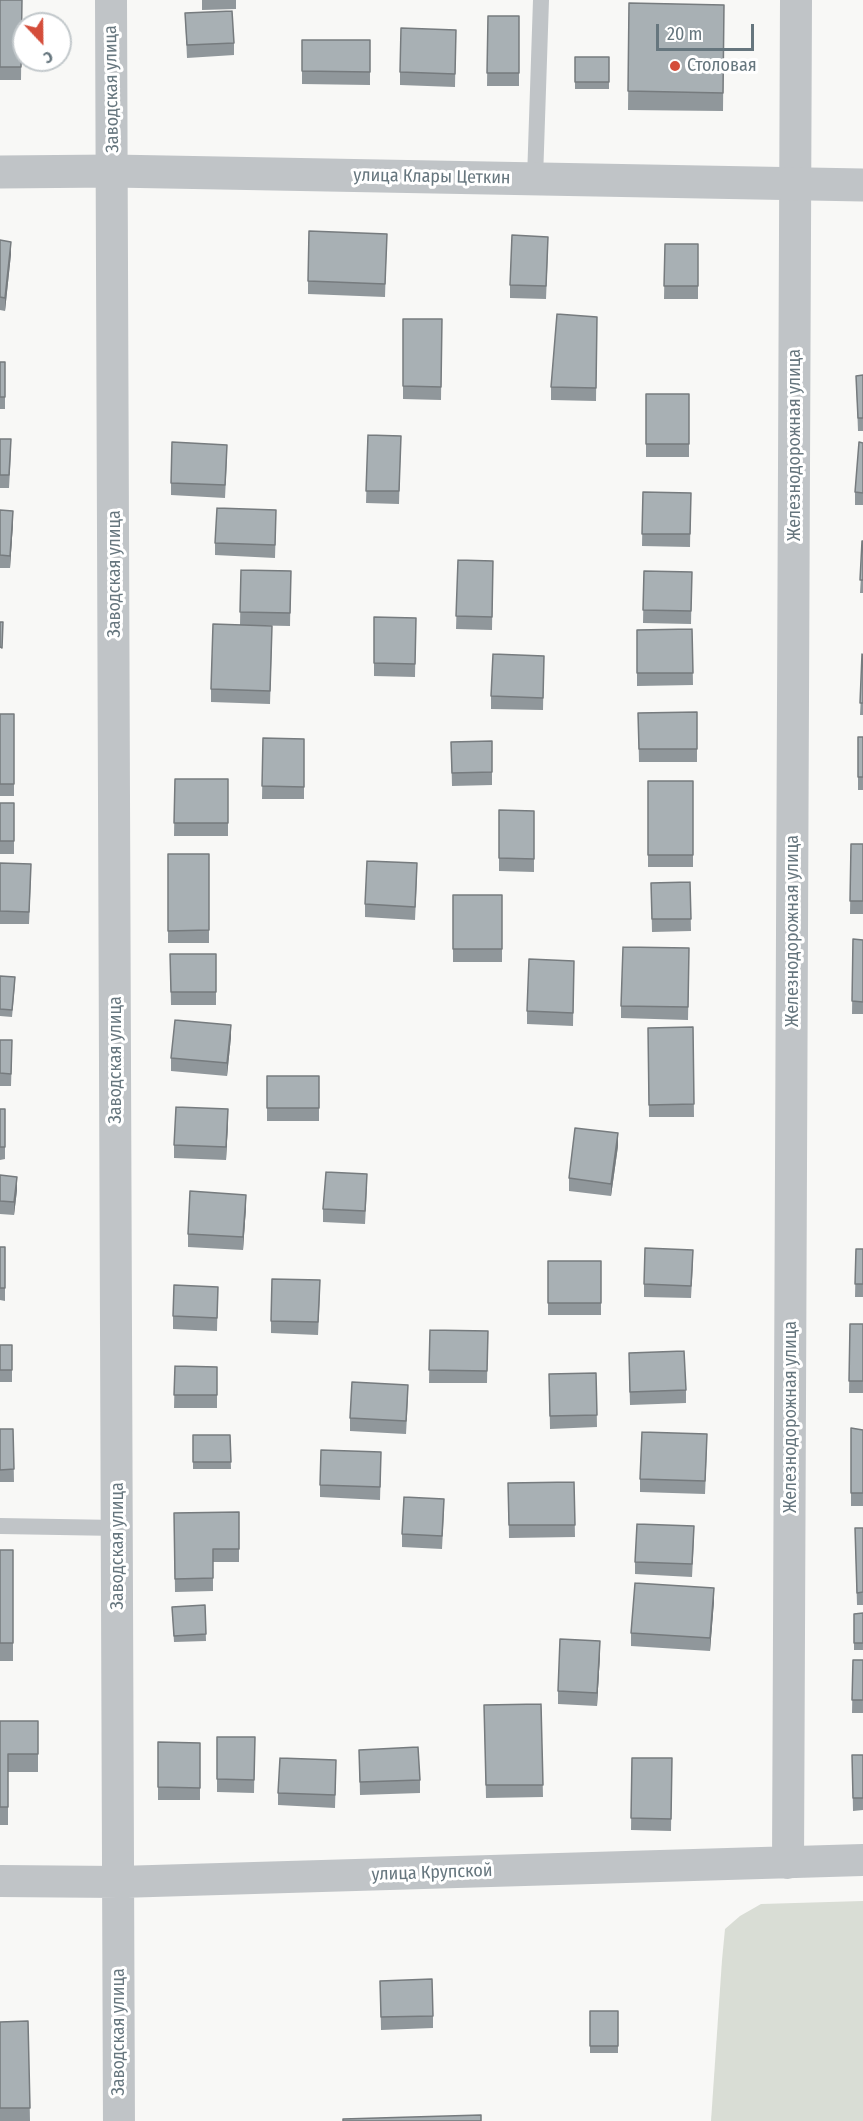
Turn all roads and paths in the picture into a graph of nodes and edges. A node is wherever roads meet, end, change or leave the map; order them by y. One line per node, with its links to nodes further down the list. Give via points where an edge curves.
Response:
1 (111, 0): 4 (street, Заводская улица)
2 (541, 0): 6 (lane)
3 (796, 0): 7 (street, Железнодорожная улица)
4 (113, 171): 5 (street, улица Клары Цеткин); 6 (street, улица Клары Цеткин); 10 (street, Заводская улица)
5 (0, 172)
6 (535, 179): 7 (street, улица Клары Цеткин)
7 (796, 184): 8 (street, улица Клары Цеткин); 12 (street, Железнодорожная улица)
8 (863, 185)
9 (0, 1526): 10 (lane)
10 (118, 1528): 14 (street, Заводская улица)
11 (863, 1860): 12 (street, улица Крупской)
12 (788, 1863): 14 (street, улица Крупской)
13 (0, 1881): 14 (street, улица Крупской)
14 (119, 1882): 15 (street, Заводская улица)
15 (119, 2121)

